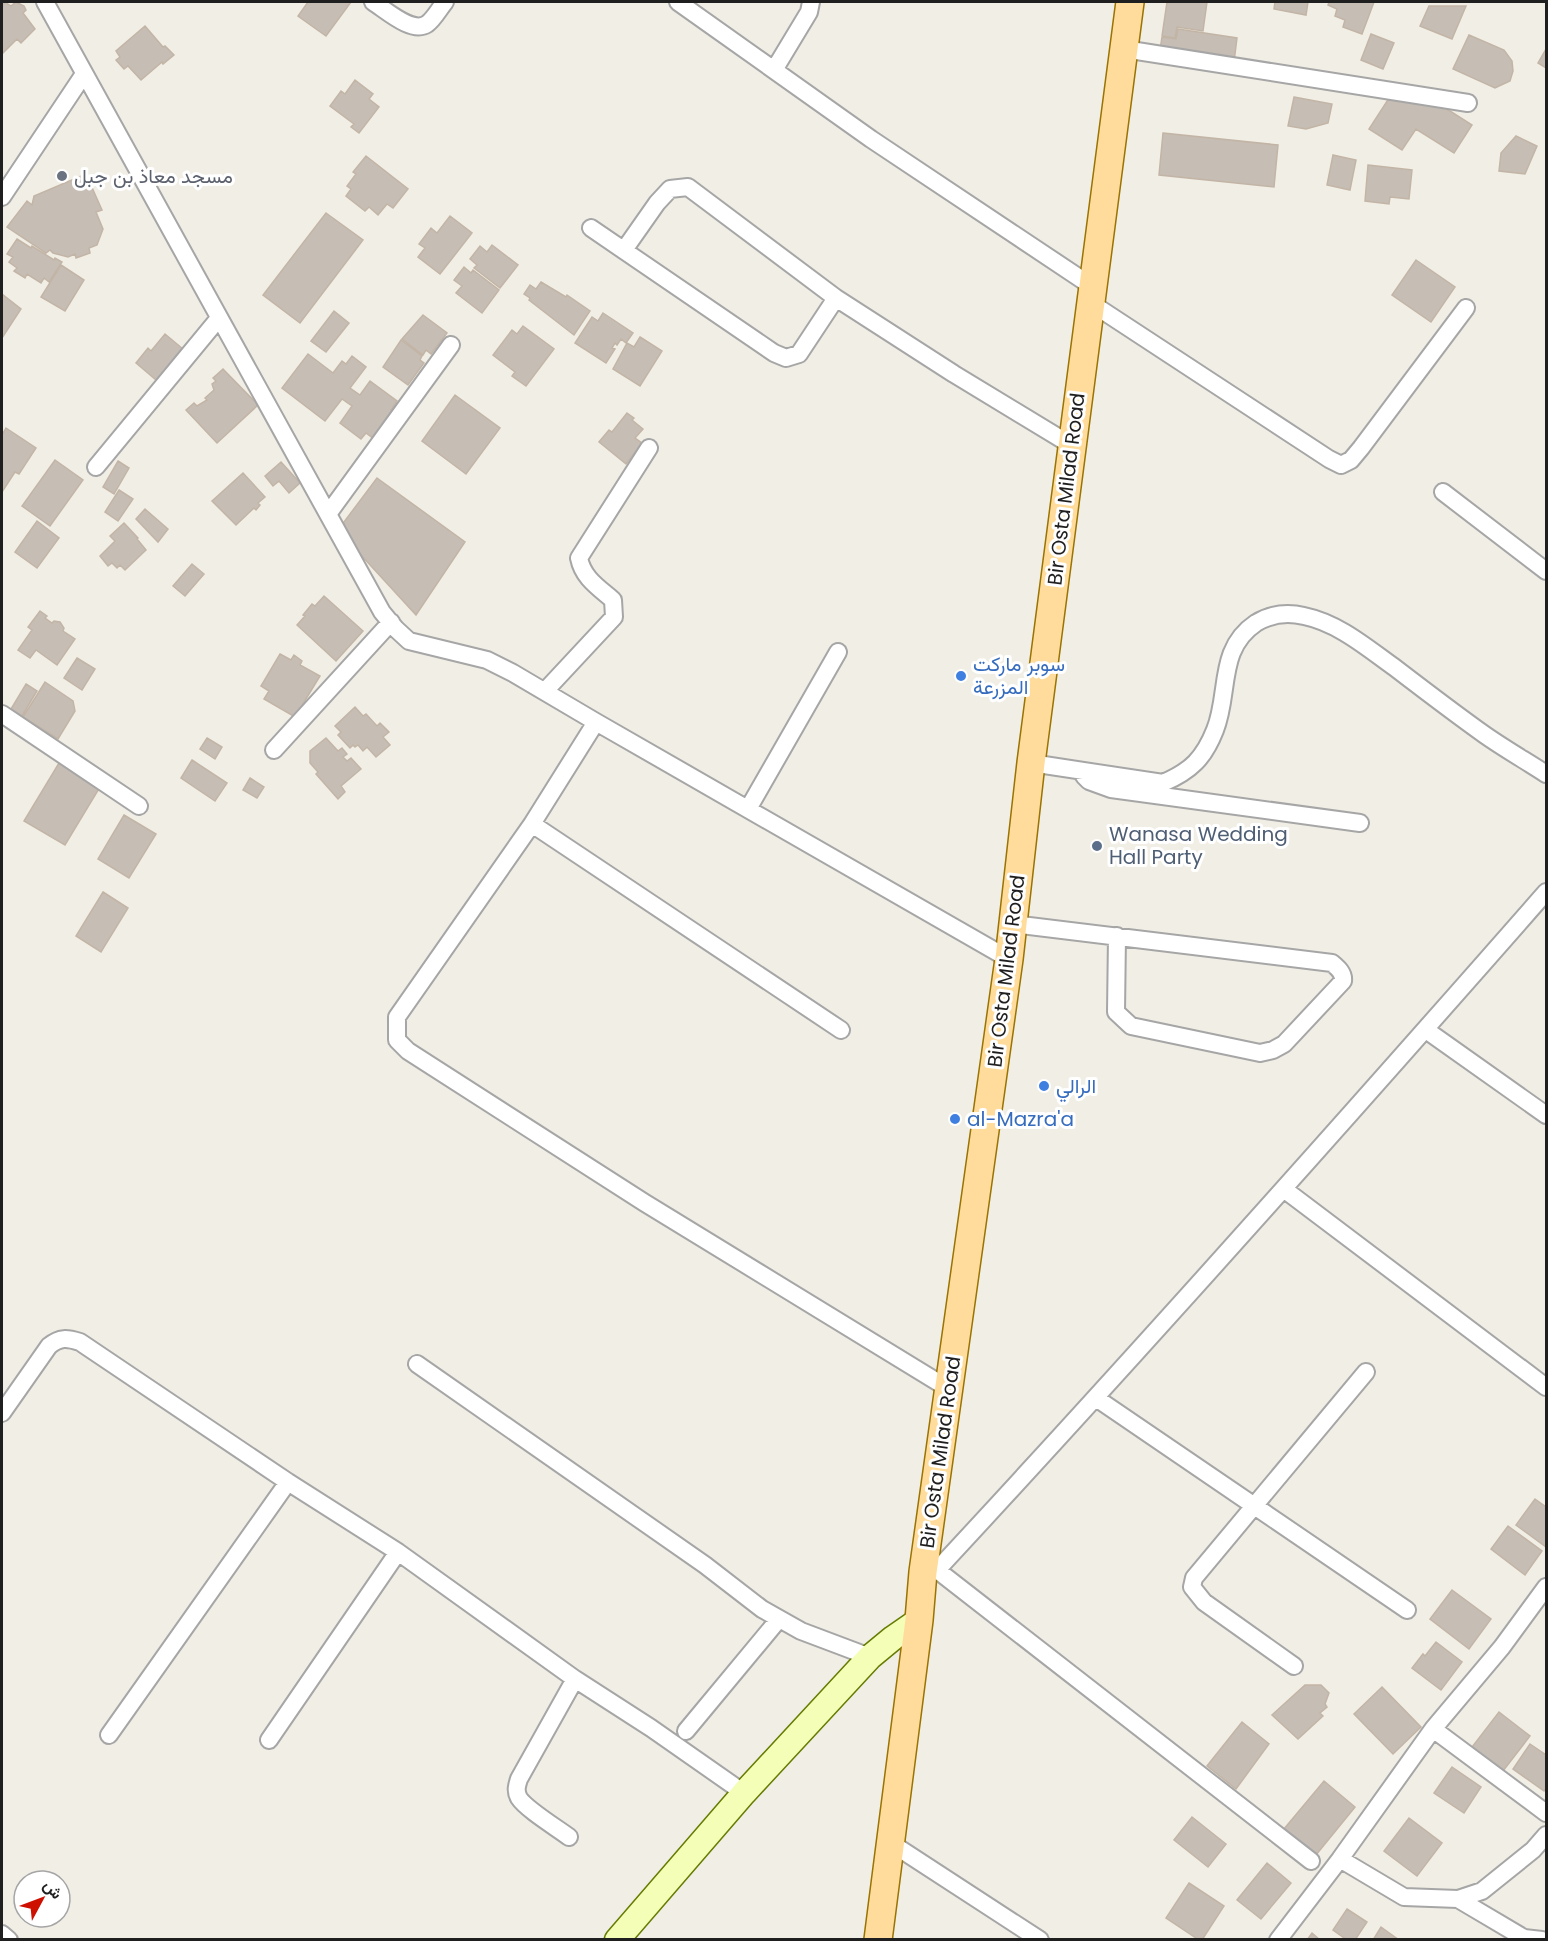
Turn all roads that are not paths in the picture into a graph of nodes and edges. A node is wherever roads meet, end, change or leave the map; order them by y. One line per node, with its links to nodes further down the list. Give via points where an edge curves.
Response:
1 (45, 2): 9 (street)
2 (373, 2): 3 (street, via 408,26 420,27)
3 (444, 2)
4 (678, 2): 8 (street)
5 (811, 2): 8 (street, via 809,12)
6 (1129, 2): 7 (main road, Bir Osta Milad Road)
7 (1124, 49): 10 (street); 14 (main road, Bir Osta Milad Road)
8 (774, 70): 14 (street)
9 (84, 74): 11 (street); 17 (street)
10 (1468, 103)
11 (2, 197)
12 (591, 228): 13 (street)
13 (624, 250): 15 (street, via 786,358 799,354); 15 (street, via 670,189 688,187)
14 (1092, 295): 16 (street, via 1341,465 1352,460); 19 (main road, Bir Osta Milad Road)
15 (836, 298): 19 (street)
16 (1466, 308)
17 (219, 318): 21 (street); 23 (street)
18 (451, 345): 23 (street)
19 (1071, 445): 31 (main road, Bir Osta Milad Road)
20 (649, 448): 27 (street, via 579,558 589,579 613,600 614,617)
21 (96, 467)
22 (1443, 492): 24 (street)
23 (328, 514): 25 (street)
24 (1546, 571)
25 (391, 622): 27 (street, via 410,641 487,660); 30 (street)
26 (838, 652): 35 (street)
27 (545, 691): 29 (street)
28 (2, 714): 34 (street)
29 (596, 722): 35 (street); 37 (street)
30 (274, 750)
31 (1031, 763): 32 (street); 39 (main road, Bir Osta Milad Road)
32 (1079, 771): 33 (street, via 1163,783 1183,775 1198,760 1216,728 1234,646 1248,629 1278,614 1317,619 1353,637 1486,736); 36 (street, via 1089,781 1111,789)
33 (1546, 774)
34 (139, 806)
35 (748, 809): 41 (street)
36 (1360, 823)
37 (532, 824): 42 (street); 49 (street, via 397,1017 397,1040 408,1051 645,1203)
38 (1546, 892): 43 (street)
39 (1013, 924): 40 (street); 41 (main road, Bir Osta Milad Road)
40 (1117, 936): 40 (street, via 1116,1012 1131,1026 1260,1053 1284,1044 1343,981 1339,968 1332,963)
41 (1009, 959): 49 (main road, Bir Osta Milad Road)
42 (840, 1030)
43 (1426, 1030): 44 (street); 45 (street)
44 (1546, 1115)
45 (1285, 1190): 48 (street); 50 (street)
46 (417, 1364): 58 (street)
47 (1366, 1372): 53 (street)
48 (1546, 1387)
49 (949, 1389): 55 (main road, Bir Osta Milad Road)
50 (1096, 1398): 53 (street); 55 (street)
51 (2, 1413): 52 (street, via 49,1346 68,1338 80,1342)
52 (288, 1482): 54 (street); 65 (street)
53 (1254, 1506): 57 (street); 61 (street, via 1194,1578 1192,1587 1204,1602)
54 (398, 1552): 62 (street); 66 (street)
55 (930, 1571): 59 (main road, Bir Osta Milad Road); 73 (street)
56 (1546, 1587): 63 (street)
57 (1407, 1610)
58 (779, 1619): 60 (street); 64 (street)
59 (919, 1620): 60 (main road); 71 (main road, Bir Osta Milad Road)
60 (870, 1657): 67 (main road)
61 (1294, 1666)
62 (575, 1679): 67 (street); 70 (street, via 516,1788 527,1806)
63 (1433, 1730): 68 (street); 72 (street)
64 (686, 1731)
65 (109, 1735)
66 (269, 1740)
67 (744, 1794): 77 (main road)
68 (1546, 1813)
69 (1546, 1835): 74 (street, via 1482,1891)
70 (569, 1837)
71 (891, 1843): 78 (main road, Bir Osta Milad Road); 79 (street)
72 (1340, 1859): 74 (street, via 1404,1897); 80 (street)
73 (1311, 1861)
74 (1458, 1899): 81 (street, via 1524,1938)
75 (2, 1934): 76 (street)
76 (9, 1940)
77 (617, 1940)
78 (878, 1940)
79 (1040, 1940)
80 (1278, 1940)
81 (1542, 1940)

